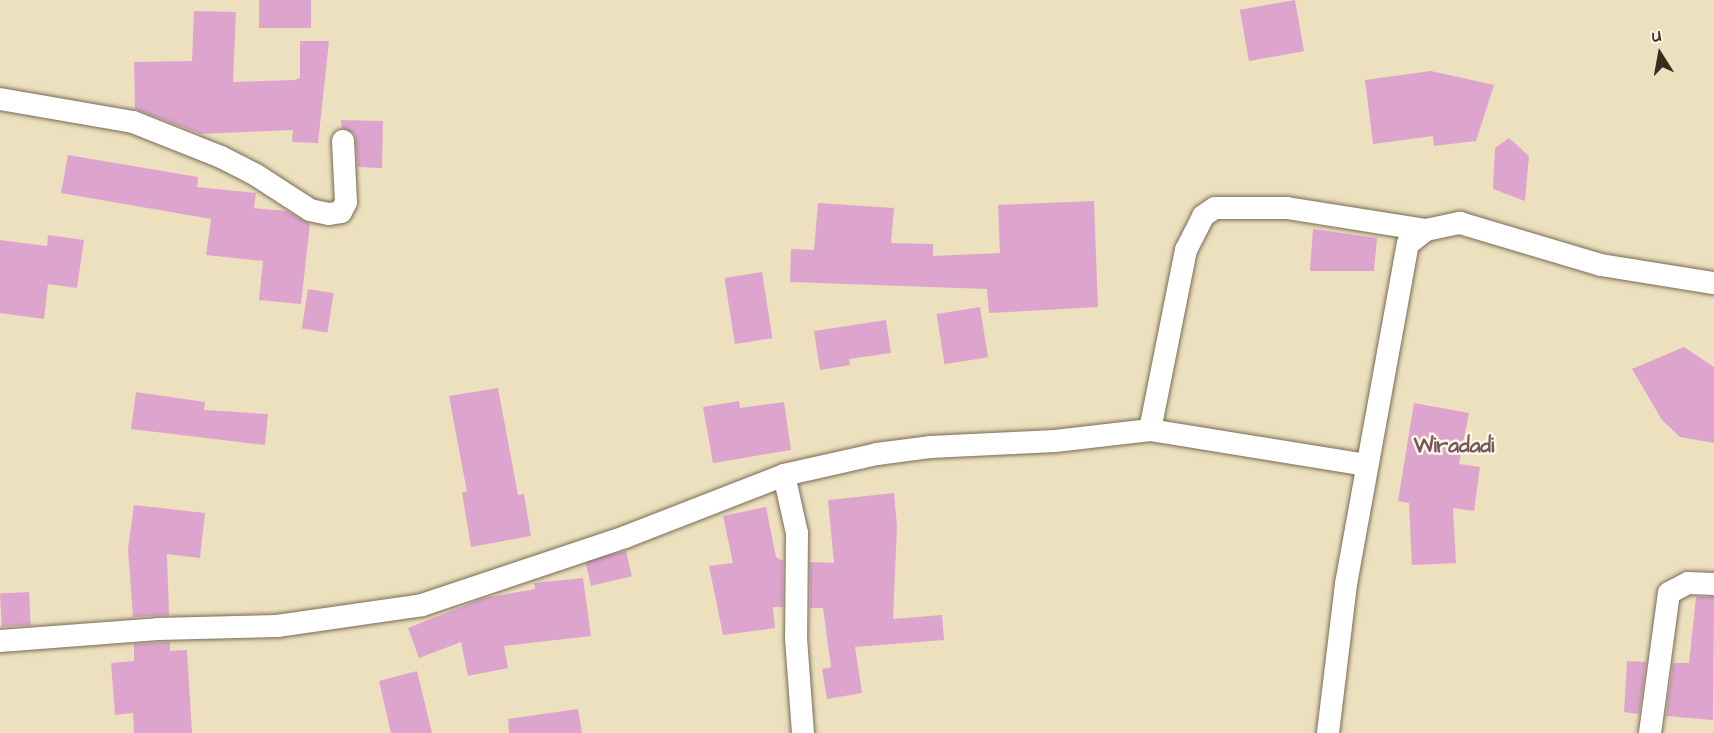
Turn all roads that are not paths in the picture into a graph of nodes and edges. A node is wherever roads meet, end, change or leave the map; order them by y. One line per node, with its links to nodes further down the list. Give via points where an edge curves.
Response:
1 (0, 99): 2 (street, via 133,122 221,157 256,174 310,210 329,214 341,212 346,202)
2 (343, 141)
3 (1426, 230): 4 (street, via 1460,223 1601,265); 5 (street, via 1287,208 1215,208 1203,216 1186,250); 6 (street, via 1406,250)
4 (1714, 283)
5 (1150, 430): 6 (street); 7 (street, via 1055,441 930,447 838,461)
6 (1367, 465): 11 (street, via 1346,584)
7 (784, 475): 9 (street, via 657,526 422,605 277,626 158,629); 10 (street, via 797,533 796,638)
8 (1714, 584): 12 (street, via 1688,583 1669,593)
9 (0, 641)
10 (803, 733)
11 (1328, 733)
12 (1650, 733)

